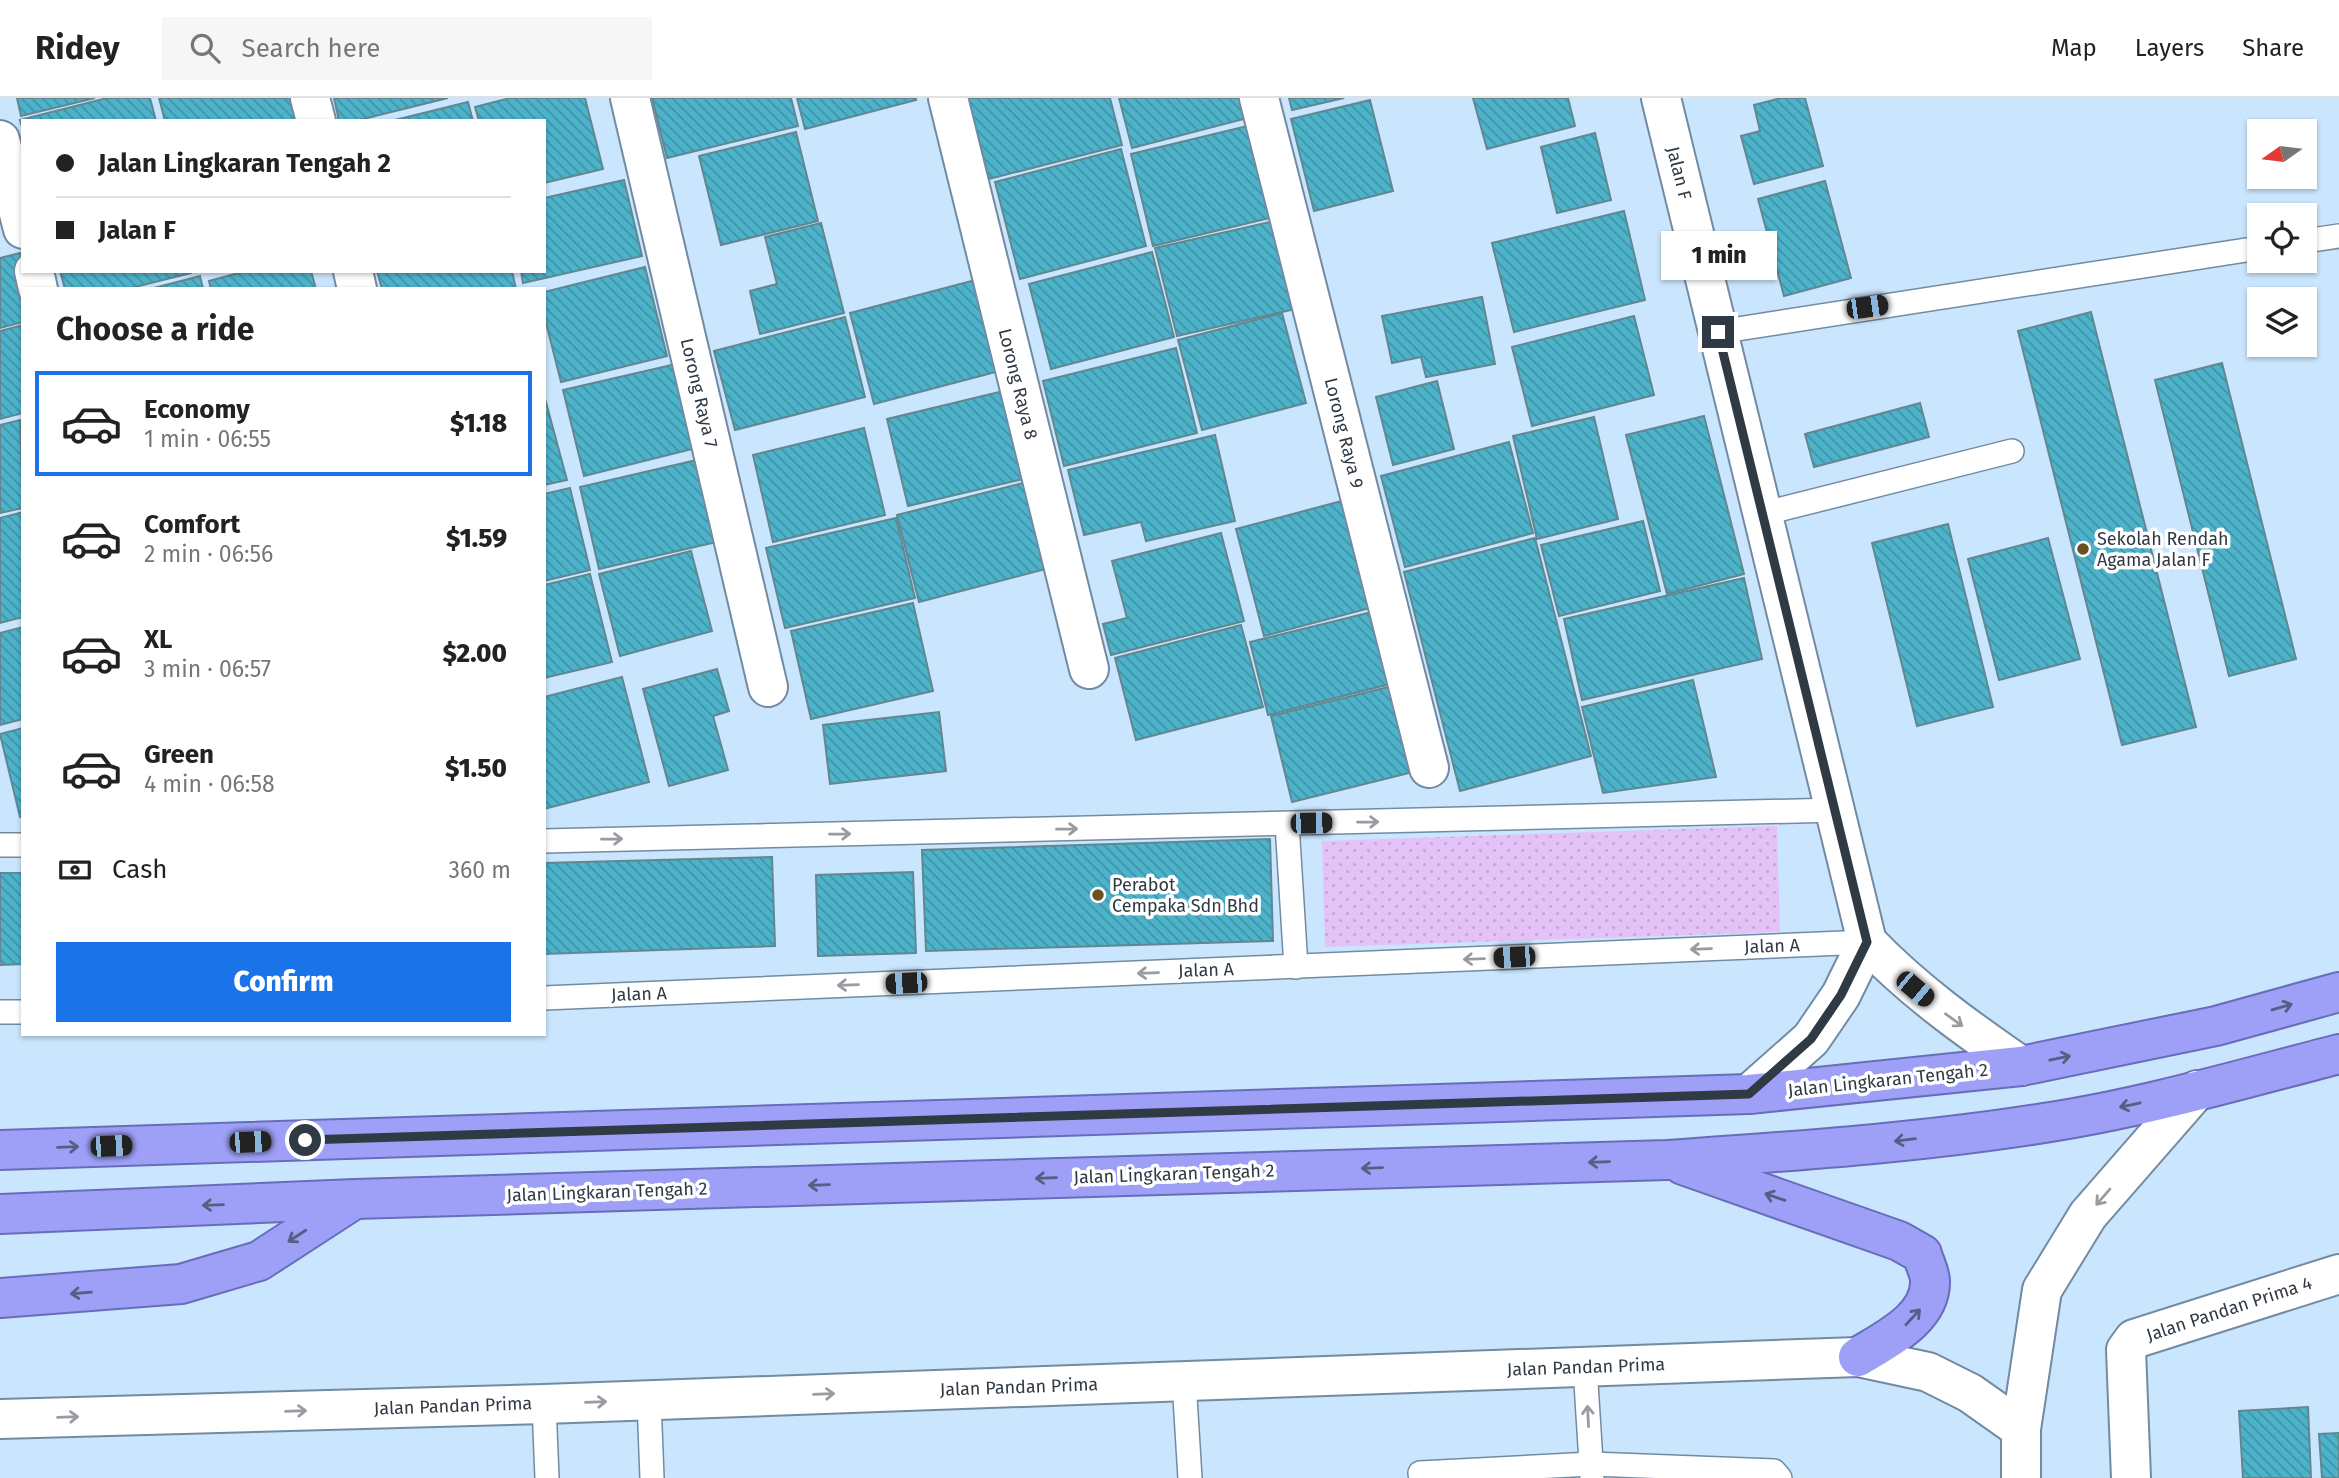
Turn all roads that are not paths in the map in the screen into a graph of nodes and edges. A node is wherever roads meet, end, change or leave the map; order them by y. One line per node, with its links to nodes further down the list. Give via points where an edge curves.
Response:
1 (310, 98): 6 (street)
2 (630, 98): 16 (street, Lorong Raya 7)
3 (948, 98): 15 (street, Lorong Raya 8)
4 (1259, 98): 17 (street, Lorong Raya 9)
5 (1661, 98): 12 (street, Jalan F)
6 (315, 119)
7 (0, 140): 8 (street)
8 (21, 221)
9 (2339, 236): 10 (lane)
10 (2317, 239)
11 (2247, 250): 12 (lane)
12 (1718, 332): 14 (street, Jalan F)
13 (2012, 451): 14 (lane)
14 (1762, 514): 18 (street, Jalan F)
15 (1089, 669)
16 (768, 687)
17 (1429, 768)
18 (1836, 810): 19 (lane, one-way to 18); 23 (street, Jalan F)
19 (1287, 824): 20 (lane, one-way to 19); 24 (lane)
20 (546, 841)
21 (0, 845): 22 (lane)
22 (21, 845)
23 (1867, 942): 24 (lane, Jalan A, one-way to 24); 30 (street, one-way to 30, via 1948,1016); 32 (street, via 1841,995 1811,1039)
24 (1296, 967): 26 (lane, Jalan A, one-way to 26)
25 (2339, 992): 30 (highway, Jalan Lingkaran Tengah 2, one-way to 25, via 2216,1026)
26 (546, 998)
27 (0, 1012): 28 (lane)
28 (21, 1012)
29 (2339, 1054): 31 (highway, Jalan Lingkaran Tengah 2)
30 (2021, 1066): 32 (highway, Jalan Lingkaran Tengah 2)
31 (2197, 1090): 34 (highway, Jalan Lingkaran Tengah 2, one-way to 34, via 2045,1123 1857,1146); 45 (street, one-way to 45, via 2088,1215 2042,1290)
32 (1749, 1094): 33 (highway, Jalan Lingkaran Tengah 2, one-way to 32)
33 (0, 1150)
34 (1667, 1160): 35 (highway, Jalan Lingkaran Tengah 2, one-way to 35); 39 (highway, one-way to 34, via 1904,1328 1923,1307 1931,1280 1922,1254 1899,1241)
35 (355, 1199): 36 (highway, Jalan Lingkaran Tengah 2, one-way to 36); 38 (highway, one-way to 38, via 259,1261 181,1284)
36 (0, 1214)
37 (2339, 1274): 54 (street, Jalan Pandan Prima 4, via 2134,1339 2126,1350)
38 (0, 1298)
39 (1858, 1357): 40 (street, Jalan Pandan Prima); 45 (street, Jalan Pandan Prima, via 1928,1372)
40 (1585, 1367): 41 (street, Jalan Pandan Prima); 46 (lane, one-way to 40)
41 (1184, 1381): 42 (street, Jalan Pandan Prima, one-way to 41); 50 (lane)
42 (649, 1400): 43 (street, Jalan Pandan Prima, one-way to 42); 49 (lane)
43 (544, 1404): 44 (street, Jalan Pandan Prima, one-way to 43); 48 (lane)
44 (0, 1419)
45 (2021, 1429): 53 (street)
46 (1591, 1471): 47 (lane); 51 (lane, via 1420,1473)
47 (1658, 1472): 52 (lane, via 1774,1471)
48 (547, 1478)
49 (652, 1478)
50 (1190, 1478)
51 (1421, 1478)
52 (1780, 1478)
53 (2021, 1478)
54 (2131, 1478)

